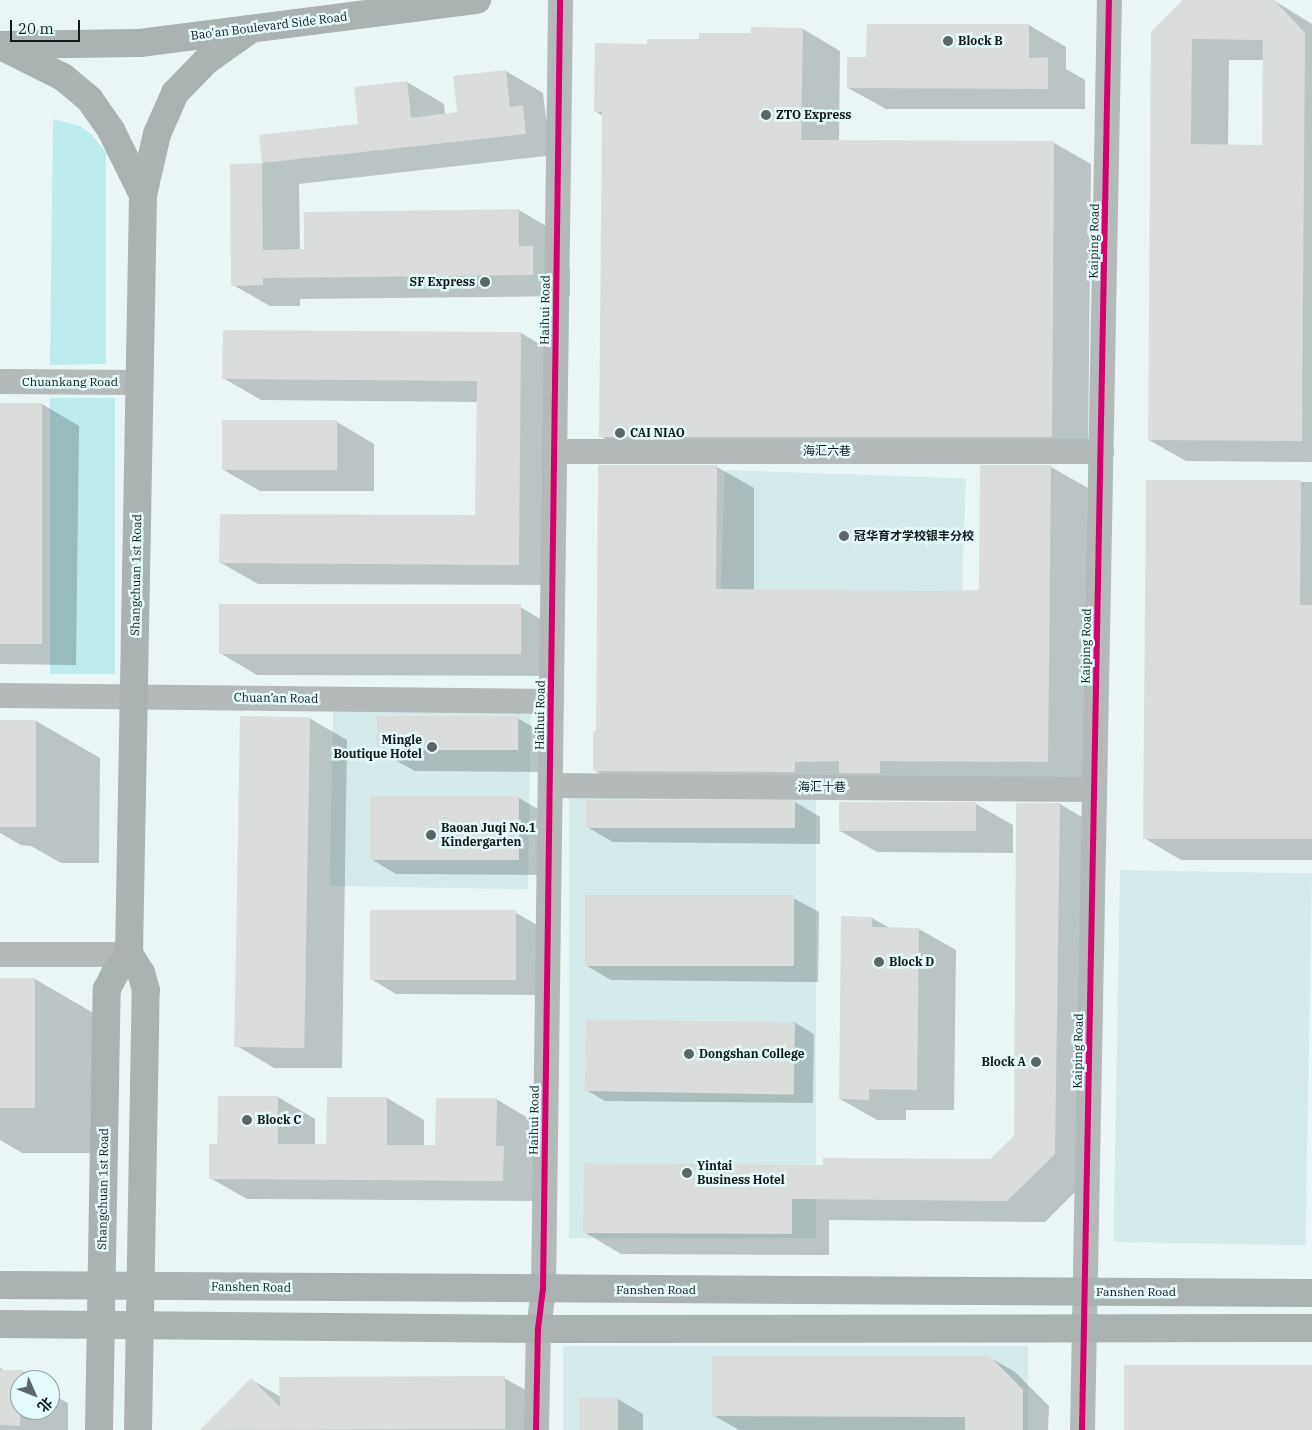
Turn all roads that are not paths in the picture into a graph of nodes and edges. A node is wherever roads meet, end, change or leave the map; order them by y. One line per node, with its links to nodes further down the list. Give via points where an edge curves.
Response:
1 (477, 0): 4 (main road, Bao'an Boulevard Side Road)
2 (560, 0): 9 (street, Haihui Road)
3 (1110, 0): 10 (street, Kaiping Road)
4 (250, 29): 5 (main road, Bao'an Boulevard Side Road, via 140,43); 6 (main road, Shangchuan 1st Road, via 206,61 175,93 157,134)
5 (0, 45): 6 (main road, Shangchuan 1st Road, via 62,77 90,100 112,130)
6 (143, 195): 8 (main road, Shangchuan 1st Road)
7 (0, 381): 8 (street, Chuankang Road)
8 (139, 382): 12 (main road, Shangchuan 1st Road)
9 (554, 451): 10 (street, 海汇六巷); 13 (street, Haihui Road)
10 (1101, 451): 15 (street, Kaiping Road)
11 (0, 695): 12 (street, Chuan’an Road)
12 (134, 696): 13 (street, Chuan’an Road); 17 (main road, Shangchuan 1st Road)
13 (551, 701): 14 (street, Haihui Road)
14 (550, 785): 15 (street, 海汇十巷); 25 (street, Haihui Road)
15 (1094, 789): 26 (street, Kaiping Road)
16 (0, 954): 17 (street)
17 (129, 954): 18 (main road, Shangchuan 1st Road, via 146,990); 19 (main road, Shangchuan 1st Road, via 107,989)
18 (142, 1219): 23 (main road, Shangchuan 1st Road); 24 (main road, via 154,1257 167,1273 185,1283)
19 (103, 1224): 21 (main road, via 86,1262 72,1275); 22 (main road, Shangchuan 1st Road)
20 (0, 1285): 21 (main road, Fanshen Road)
21 (27, 1285): 22 (main road, Fanshen Road)
22 (102, 1285): 23 (main road, Fanshen Road); 30 (main road, Shangchuan 1st Road)
23 (141, 1286): 24 (main road, Fanshen Road); 31 (main road, Shangchuan 1st Road)
24 (207, 1287): 25 (main road, Fanshen Road)
25 (543, 1290): 26 (main road, Fanshen Road); 34 (street, Haihui Road)
26 (1085, 1292): 27 (main road, Fanshen Road); 33 (street, Kaiping Road)
27 (1312, 1293)
28 (0, 1324): 29 (main road)
29 (35, 1324): 30 (main road); 36 (main road, via 58,1328 74,1336 87,1349)
30 (101, 1324): 31 (main road); 36 (main road, Shangchuan 1st Road)
31 (140, 1325): 32 (main road); 37 (main road, Shangchuan 1st Road)
32 (207, 1326): 34 (main road); 37 (main road, via 170,1336 156,1348)
33 (1084, 1327): 34 (main road); 35 (main road); 41 (street, Kaiping Road)
34 (538, 1328): 40 (street, Haihui Road)
35 (1312, 1328)
36 (100, 1383): 38 (main road, Shangchuan 1st Road)
37 (139, 1386): 39 (main road, Shangchuan 1st Road)
38 (99, 1430)
39 (138, 1430)
40 (536, 1430)
41 (1082, 1430)

